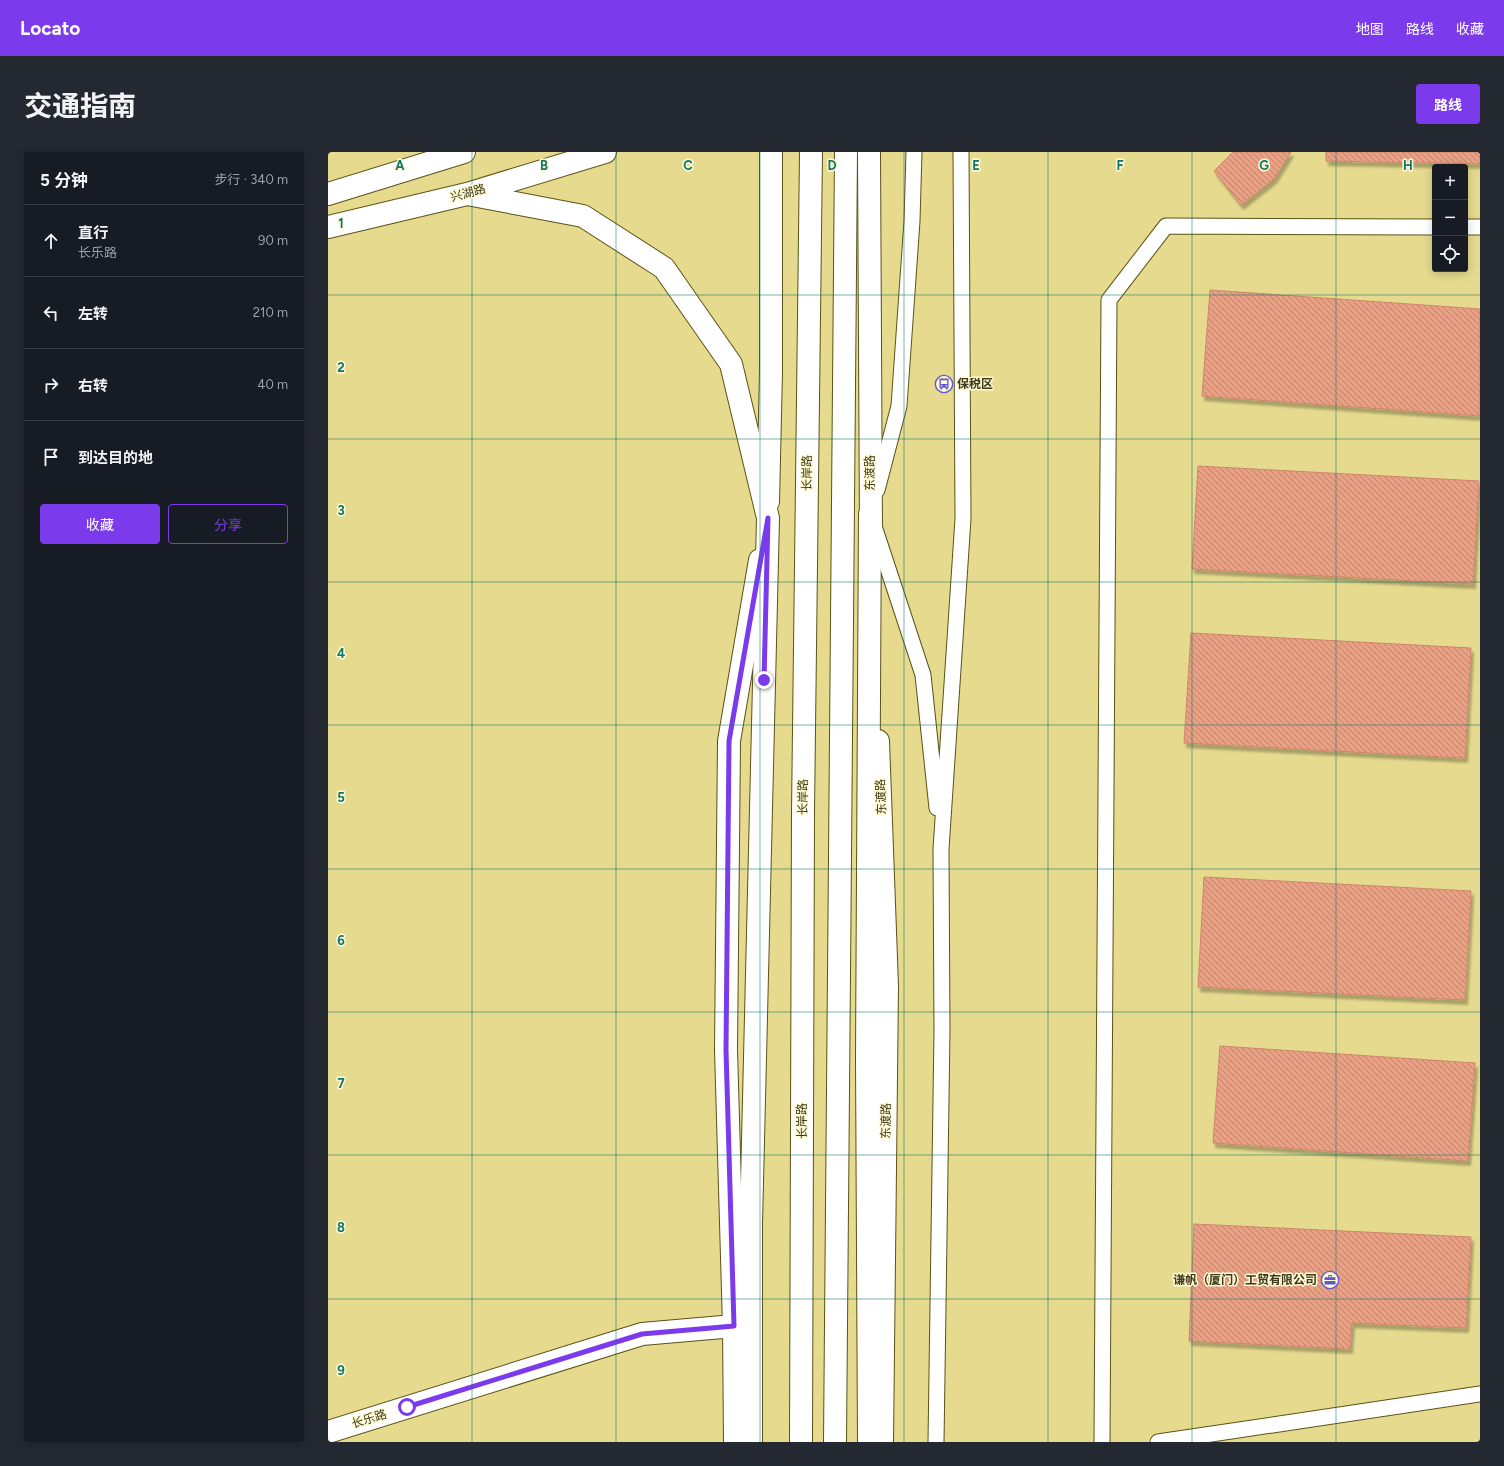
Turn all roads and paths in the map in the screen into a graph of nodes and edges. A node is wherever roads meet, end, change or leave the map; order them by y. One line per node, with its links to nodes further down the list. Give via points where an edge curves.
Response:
1 (464, 152): 9 (main road)
2 (605, 152): 10 (main road, 兴湖路)
3 (771, 152): 16 (main road)
4 (811, 152): 23 (main road, 长岸路, via 803,812)
5 (846, 152): 24 (main road)
6 (869, 152): 15 (main road, 东渡路)
7 (914, 152): 15 (lane, via 912,221 899,406)
8 (961, 152): 17 (lane, via 963,519)
9 (328, 194)
10 (467, 194): 11 (main road, 兴湖路); 16 (main road, via 583,216 664,268 730,364)
11 (328, 227)
12 (1432, 227): 28 (lane, via 1166,226 1109,300)
13 (1468, 227): 14 (lane)
14 (1480, 227)
15 (870, 514): 17 (lane, via 923,675); 25 (main road, via 867,1050); 26 (main road, 东渡路, via 887,986)
16 (768, 518): 18 (main road, via 729,741 726,1050); 22 (main road, via 751,1224)
17 (941, 849): 27 (lane, via 942,1031)
18 (734, 1326): 20 (main road, 长乐路, via 642,1334); 21 (main road)
19 (1480, 1394): 29 (lane)
20 (328, 1432)
21 (735, 1442)
22 (751, 1442)
23 (801, 1442)
24 (835, 1442)
25 (869, 1442)
26 (882, 1442)
27 (936, 1442)
28 (1102, 1442)
29 (1158, 1442)

